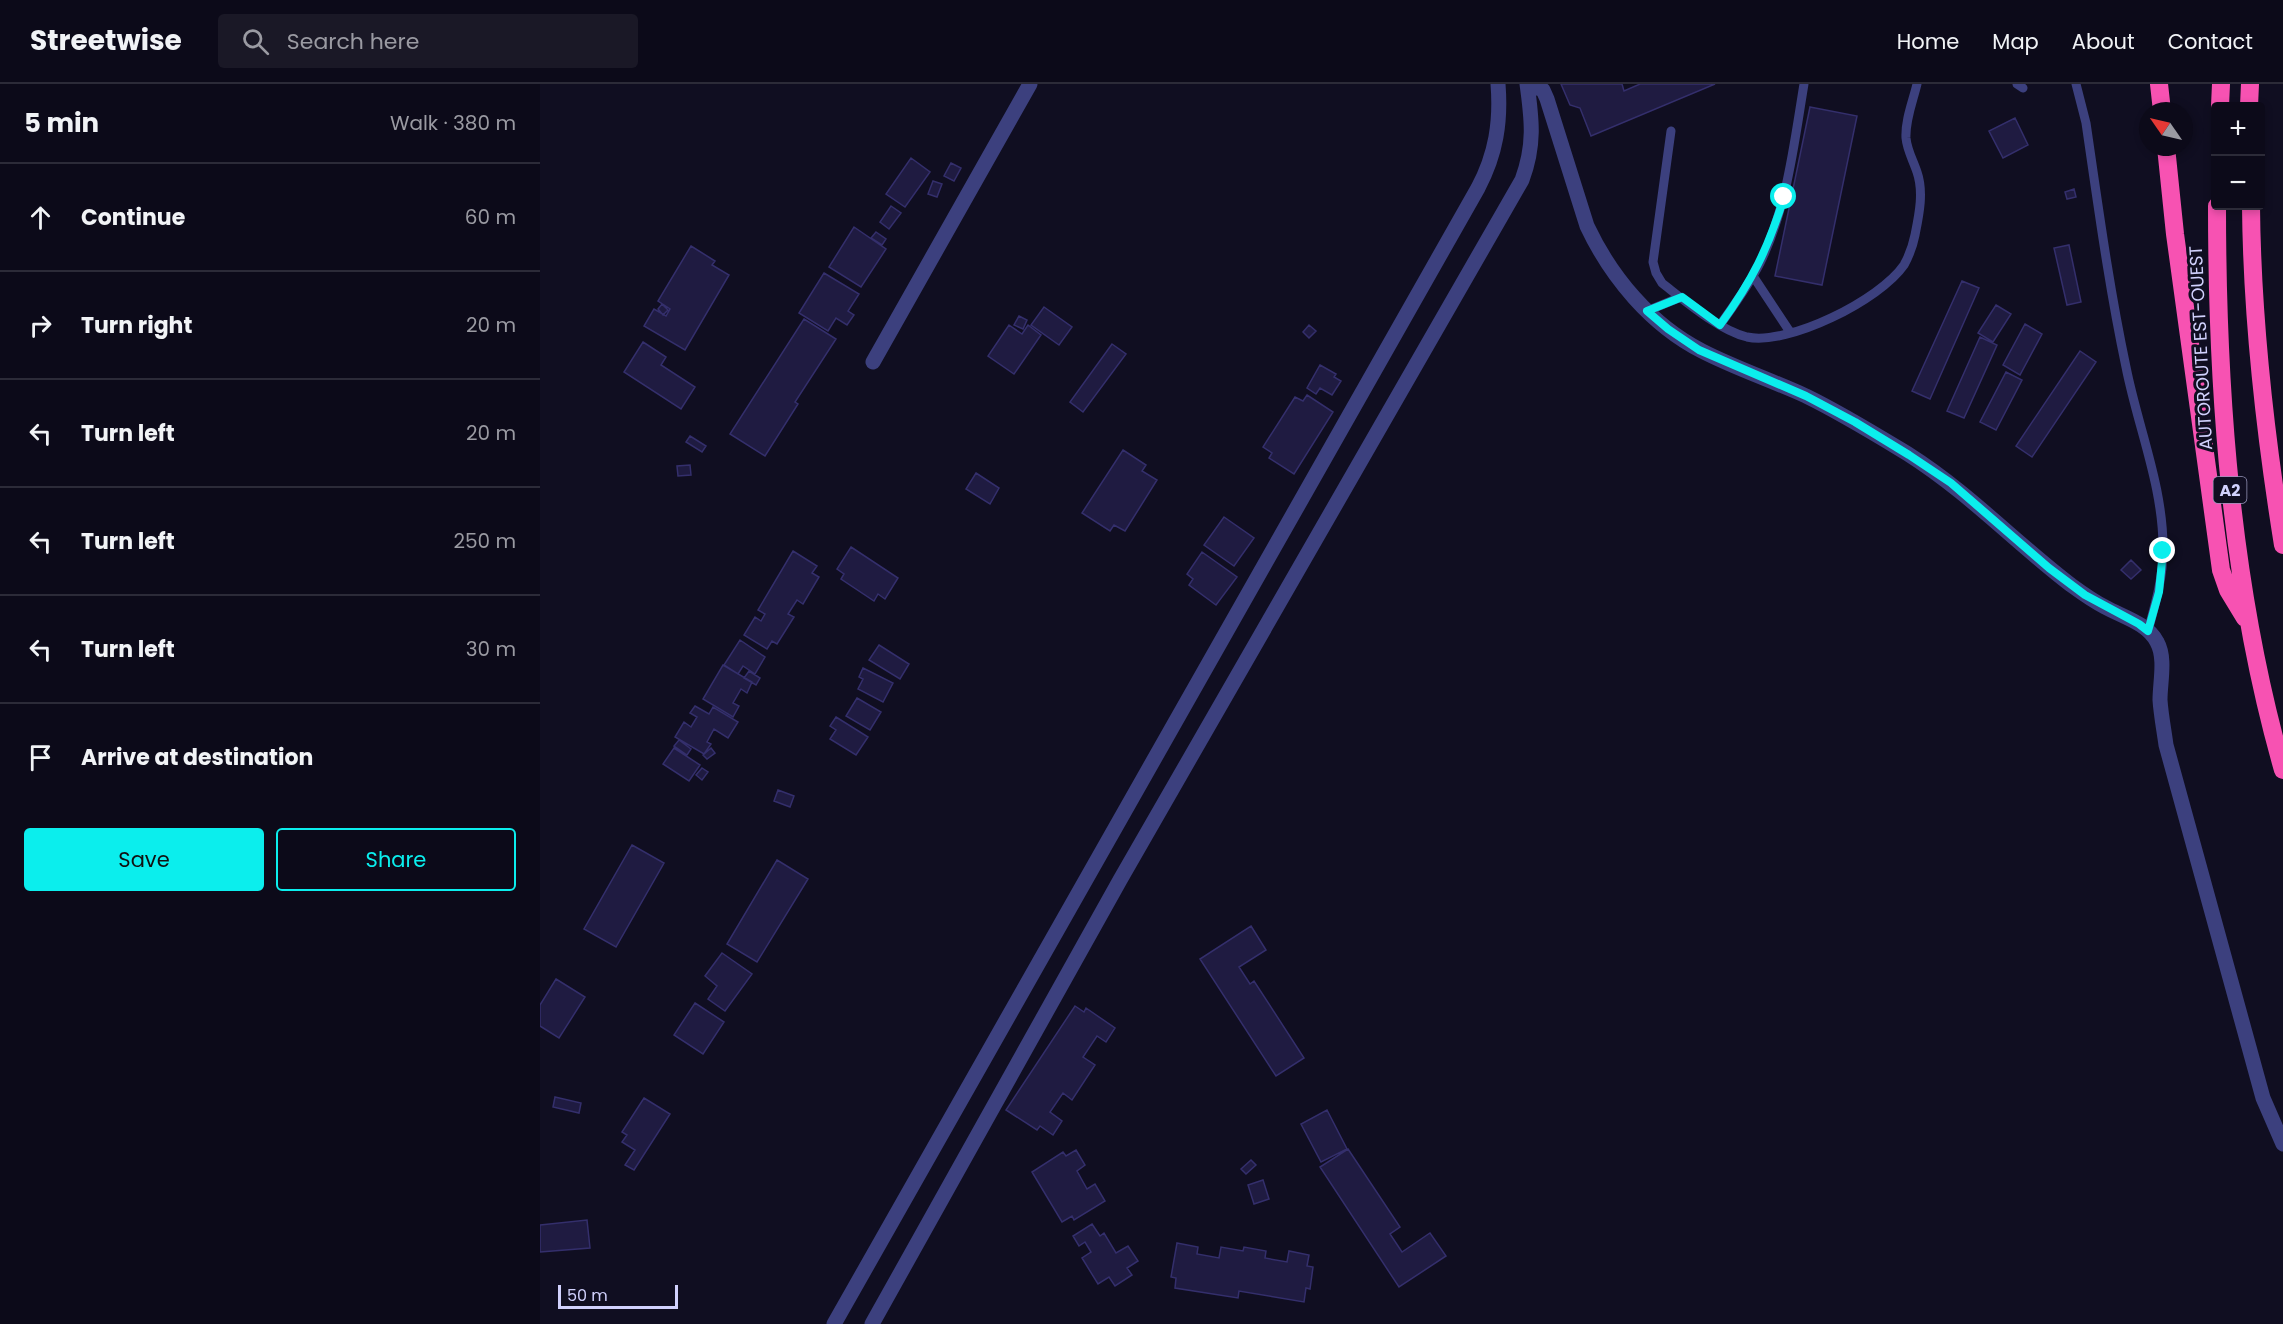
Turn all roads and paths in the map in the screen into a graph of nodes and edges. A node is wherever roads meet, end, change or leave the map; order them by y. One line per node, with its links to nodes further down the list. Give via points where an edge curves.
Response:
1 (1030, 84): 22 (street)
2 (1498, 84): 28 (street, via 1498,133 1478,188)
3 (1527, 84): 19 (street, via 1543,90 1547,99 1595,242 1615,274); 29 (street, via 1532,133 1522,180 1120,880)
4 (1804, 84): 17 (lane, via 1784,197)
5 (1917, 84): 21 (lane, via 1906,137 1918,174 1920,201 1916,233 1904,264 1887,283 1846,311)
6 (2076, 84): 25 (lane, via 2086,123 2125,365 2161,514 2162,571)
7 (2159, 84): 10 (highway)
8 (2221, 84): 11 (highway)
9 (2250, 84): 12 (highway)
10 (2161, 102)
11 (2220, 102)
12 (2249, 102)
13 (1671, 131): 18 (lane, via 1653,262 1662,283)
14 (2167, 156): 24 (highway, via 2221,570 2228,590)
15 (2217, 210): 24 (highway, AUTOROUTE EST-OUEST / A2, via 2229,471)
16 (2251, 210): 23 (highway, A2, via 2259,355)
17 (1753, 276): 20 (lane); 21 (lane)
18 (1682, 297): 19 (lane); 20 (lane)
19 (1647, 311): 25 (street, via 1699,350 1806,396 1909,455 1951,483 2085,595)
20 (1720, 325): 21 (lane, via 1750,338)
21 (1790, 332)
22 (873, 362)
23 (2283, 544)
24 (2249, 623): 26 (highway, AUTOROUTE EST-OUEST / A2)
25 (2148, 631): 27 (street, via 2156,639 2162,656 2160,702 2178,789 2263,1098)
26 (2283, 770)
27 (2283, 1143)
28 (834, 1324)
29 (872, 1324)

